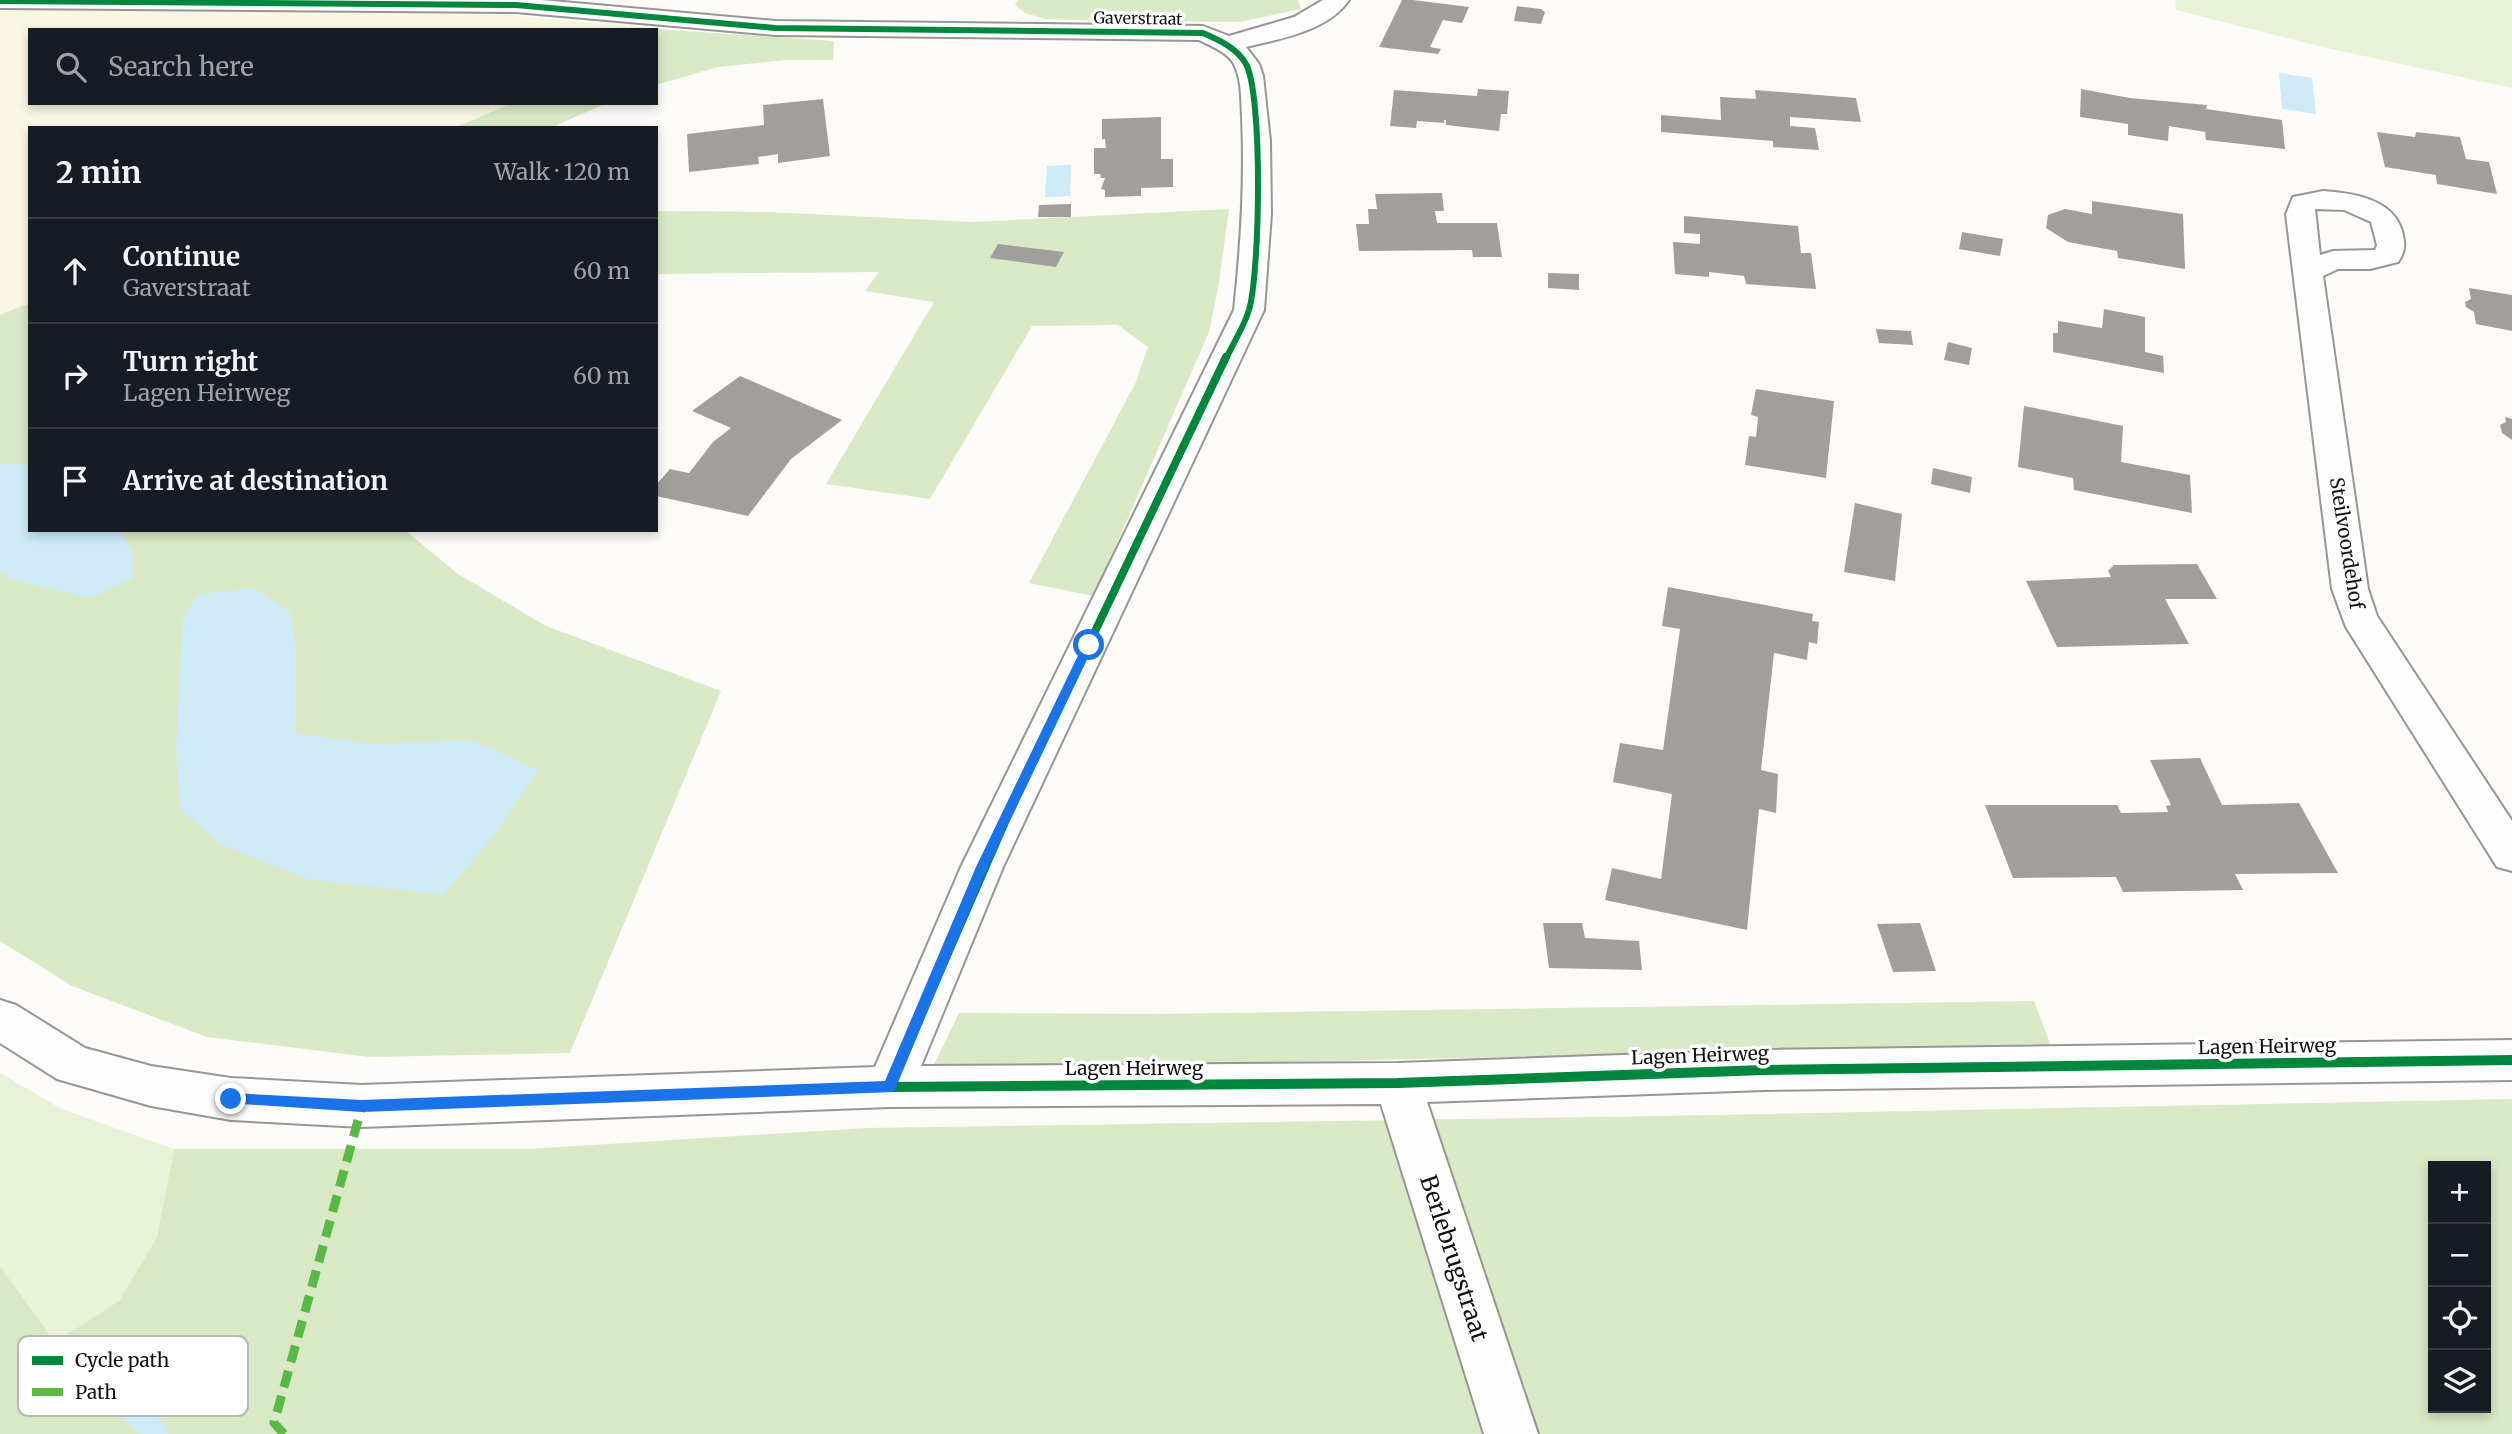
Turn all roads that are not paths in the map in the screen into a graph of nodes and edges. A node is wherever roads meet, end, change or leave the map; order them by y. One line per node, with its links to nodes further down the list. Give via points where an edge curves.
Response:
1 (1337, 0): 3 (street, via 1275,33)
2 (0, 1): 3 (street, Gaverstraat, via 516,5 775,28 988,18 1203,33)
3 (1227, 44): 9 (street, via 1246,63 1253,92 1257,232 1249,310 982,867)
4 (2310, 271): 5 (street, Steilvoordehof, via 2350,589 2359,618)
5 (2512, 855)
6 (0, 1019): 9 (street, Lagen Heirweg, via 73,1065 151,1087 231,1099 362,1106)
7 (2512, 1060): 8 (street, Lagen Heirweg, via 1764,1070)
8 (1398, 1083): 9 (street, Lagen Heirweg); 10 (street, Berlebrugstraat)
9 (889, 1087)
10 (1511, 1434)

